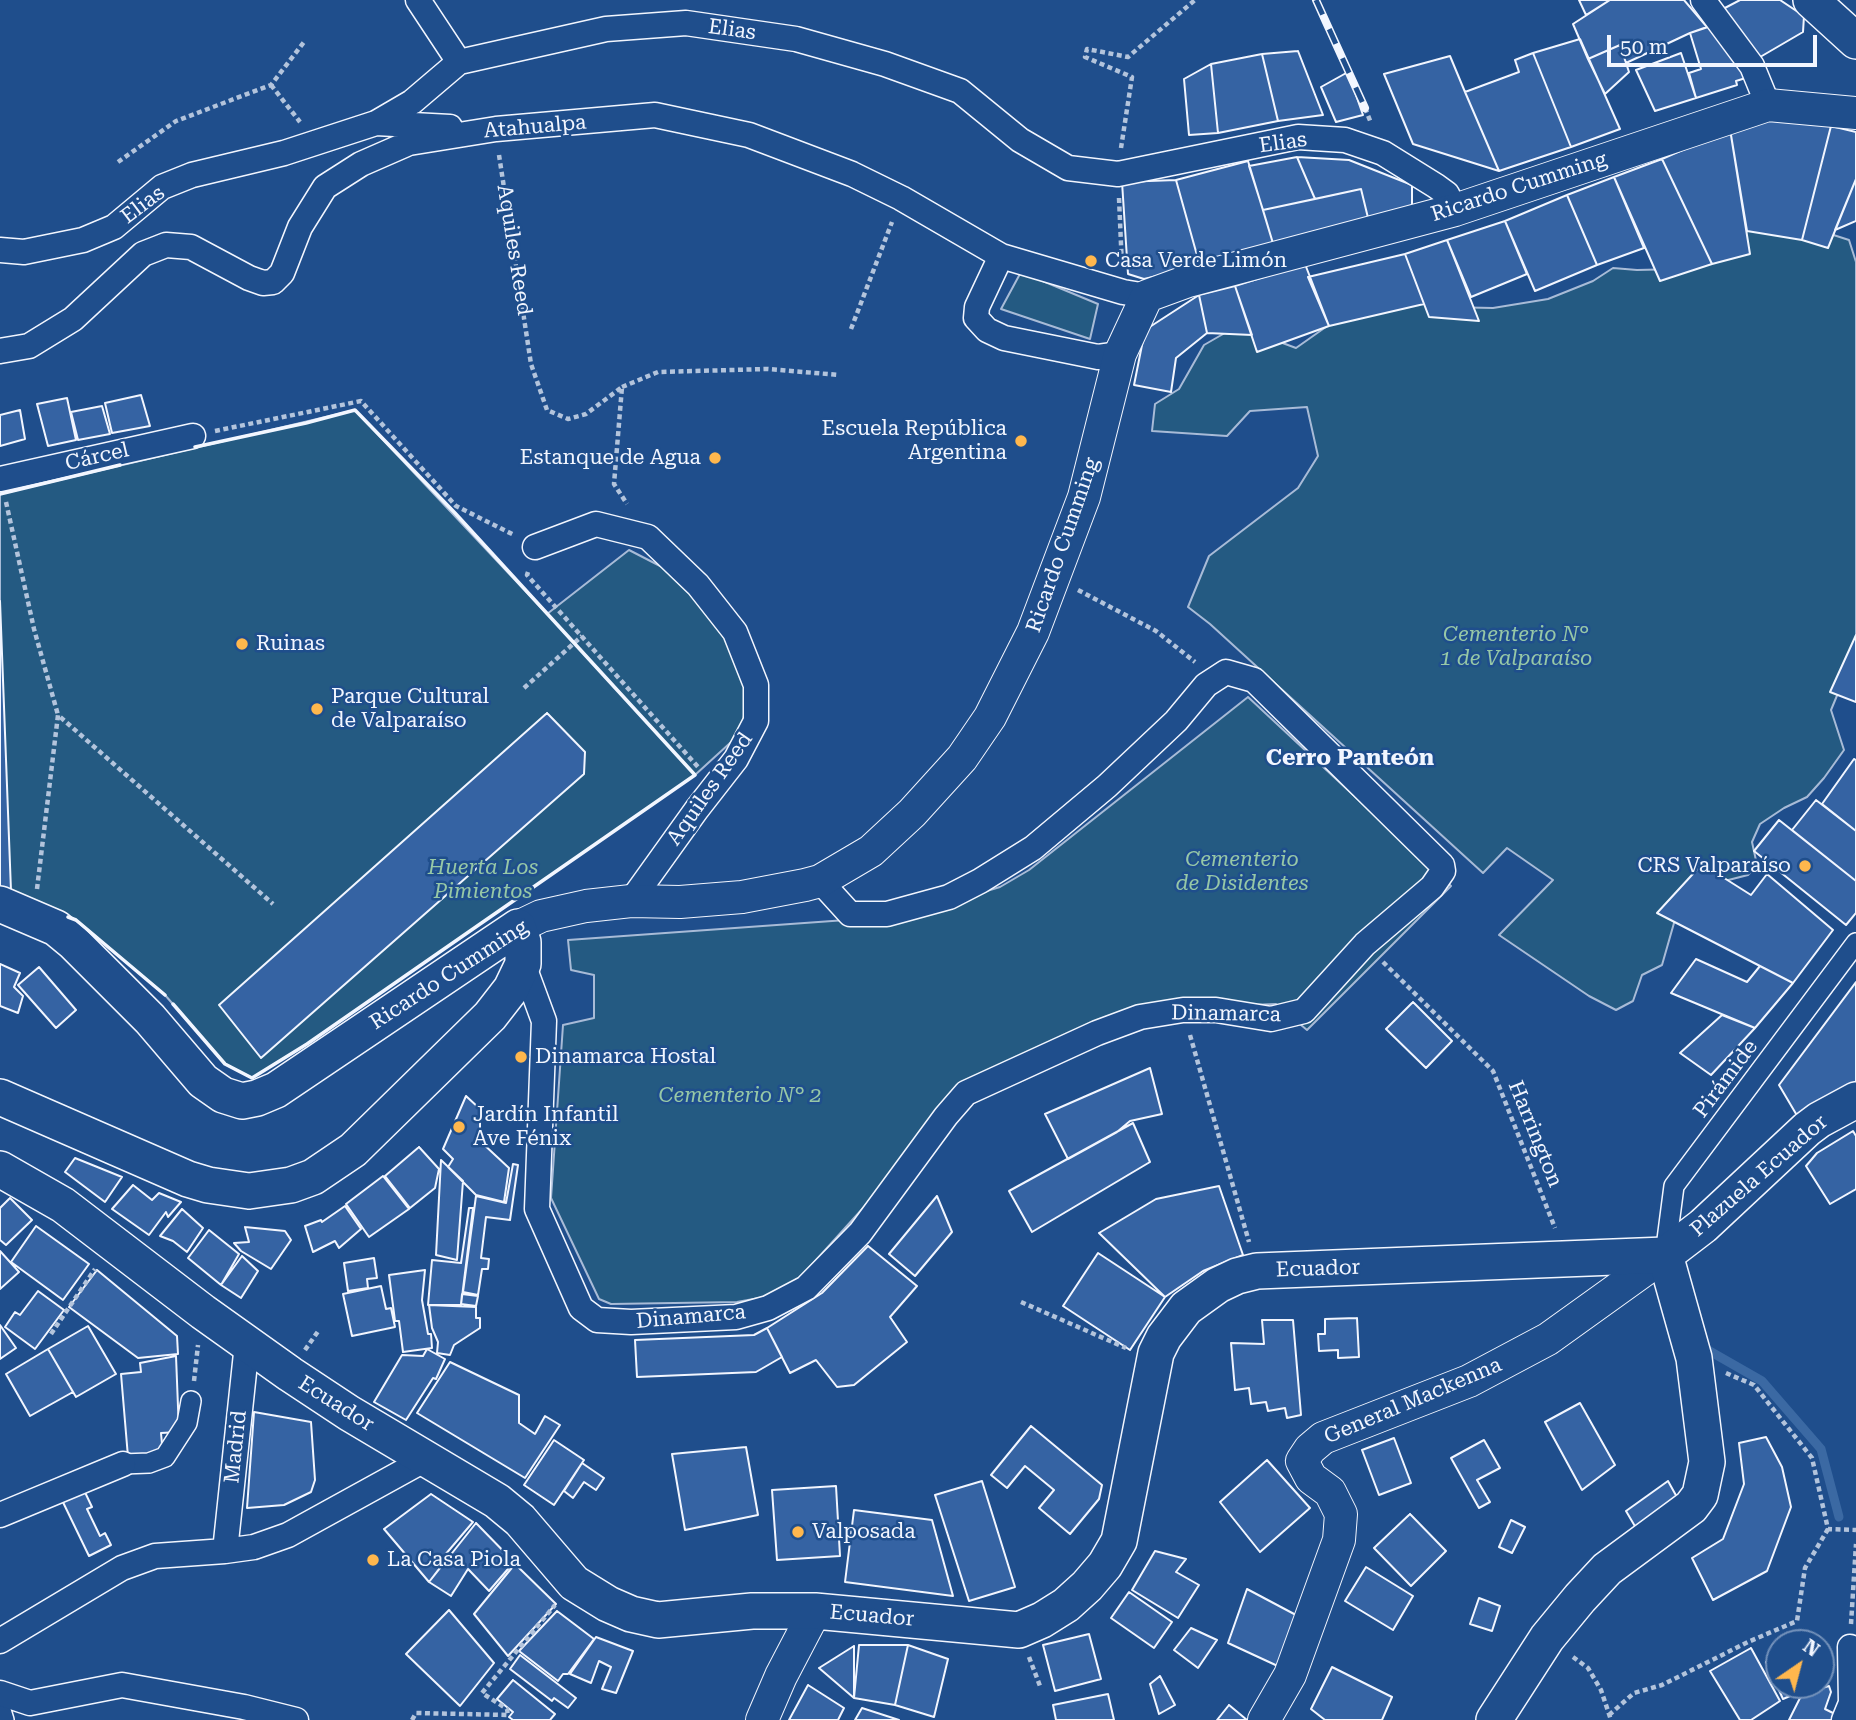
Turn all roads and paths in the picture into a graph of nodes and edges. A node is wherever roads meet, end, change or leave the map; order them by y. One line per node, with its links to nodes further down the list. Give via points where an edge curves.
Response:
1 (418, 0): 7 (street)
2 (1195, 0): 15 (path, via 1128,57 1087,49 1085,57 1132,77)
3 (1703, 0): 9 (street, via 1752,66)
4 (1811, 0): 5 (main road)
5 (1856, 41)
6 (304, 42): 8 (path)
7 (459, 62): 11 (street, Elias, via 412,102); 15 (street, Elias, via 606,29 686,23 796,39 960,91 1020,140 1068,168)
8 (271, 85): 13 (path, via 307,130); 14 (path, via 176,121)
9 (1768, 105): 10 (street, Ricardo Cumming); 17 (street, Ricardo Cumming)
10 (1856, 113)
11 (376, 123): 12 (street); 13 (street, Elias)
12 (489, 130): 16 (street, Atahualpa, via 655,116 749,135); 22 (street, Atahualpa, via 409,143 324,187 299,227 282,273 273,282 249,278 191,247 154,248 73,319 29,346); 25 (path, Aquiles Reed, via 531,364 547,410 568,419 586,414)
13 (284, 153): 18 (street, Elias, via 192,175 162,187 114,227 83,240 24,252)
14 (118, 162)
15 (1118, 174): 17 (street, Elias, via 1298,137 1345,141 1383,153 1436,186 1447,194); 20 (path)
16 (901, 198): 19 (street, Atahualpa); 21 (path)
17 (1455, 210): 20 (street, Ricardo Cumming)
18 (0, 250)
19 (1001, 256): 20 (street, Atahualpa); 23 (street, via 976,307 976,318 987,330 1004,338 1098,357)
20 (1135, 294): 23 (street, Ricardo Cumming)
21 (851, 328)
22 (0, 351)
23 (1120, 354): 30 (street, Ricardo Cumming, via 1084,497)
24 (839, 375): 25 (path, via 768,369 658,372)
25 (622, 387): 28 (path, via 614,484)
26 (193, 436): 27 (street, Cárcel); 29 (path, via 361,401 456,506)
27 (1, 479): 34 (path)
28 (648, 537): 29 (street, via 596,524); 35 (street, Aquiles Reed, via 698,585 735,632 756,685 756,721 736,759)
29 (535, 547): 31 (path, via 527,575)
30 (1055, 578): 32 (path, via 1156,632); 36 (street, Ricardo Cumming, via 990,717 962,758 871,852)
31 (582, 636): 33 (path); 35 (path, via 702,771)
32 (1200, 665)
33 (524, 688)
34 (58, 715): 39 (path); 40 (path)
35 (697, 809): 37 (street, Aquiles Reed)
36 (820, 881): 37 (street, Ricardo Cumming, via 742,897); 43 (street, Dinamarca, via 850,914 887,914 949,897 1032,848 1107,786 1176,721 1206,685 1226,673 1254,680 1442,865 1433,887)
37 (631, 901): 41 (street, Ricardo Cumming, via 560,911)
38 (0, 904): 40 (main road, Ricardo Cumming)
39 (274, 904)
40 (36, 920): 41 (main road, Ricardo Cumming, via 73,942 150,1019 203,1081 242,1101 276,1090)
41 (518, 927): 44 (main road)
42 (1856, 943): 50 (street, Pirámide, via 1674,1186)
43 (1365, 944): 45 (street, Dinamarca, via 1304,1011 1272,1019); 51 (path, Harrington, via 1493,1070)
44 (523, 964): 45 (street, Dinamarca, via 544,1021 537,1209 581,1308 597,1320 609,1321 736,1317 793,1296 860,1233 967,1093 1097,1033 1140,1017); 46 (main road, via 490,1016 354,1150 313,1177 291,1185 249,1191 188,1179)
45 (1183, 1010): 52 (path)
46 (0, 1097)
47 (1856, 1100): 50 (main road, Plazuela Ecuador, via 1807,1129 1703,1226)
48 (0, 1169): 49 (main road, Ecuador, via 63,1205)
49 (113, 1242): 54 (main road, Ecuador); 55 (path)
50 (1665, 1255): 51 (main road, Ecuador); 58 (main road); 79 (street, General Mackenna, via 1548,1339 1469,1381 1323,1438 1310,1449 1302,1461 1311,1478 1330,1492 1342,1514 1339,1540 1290,1675)
51 (1567, 1259): 52 (main road, Ecuador)
52 (1257, 1271): 57 (main road, Ecuador, via 1237,1276 1200,1297 1174,1322)
53 (1021, 1302): 57 (path, via 1130,1350)
54 (203, 1312): 56 (main road, Ecuador); 59 (path)
55 (51, 1334)
56 (247, 1344): 60 (main road, Ecuador); 66 (street, Madrid)
57 (1156, 1353): 68 (main road, Ecuador, via 1119,1541 1096,1575 1066,1605 1020,1630)
58 (1694, 1358): 63 (path, via 1754,1385 1812,1458); 69 (main road, via 1707,1462 1700,1495 1691,1507 1607,1569)
59 (191, 1401): 61 (street, via 187,1423 165,1457)
60 (426, 1459): 66 (street, via 288,1535); 67 (main road, Ecuador, via 498,1501)
61 (123, 1464): 62 (street)
62 (0, 1515)
63 (1828, 1529): 64 (path); 74 (path, via 1805,1568 1797,1621 1662,1685 1634,1693)
64 (1856, 1530)
65 (1856, 1544): 71 (path)
66 (225, 1551): 70 (street, via 155,1556 122,1568)
67 (574, 1583): 68 (main road, Ecuador, via 608,1604 658,1620 752,1611); 77 (path, via 482,1693 507,1709 508,1715 416,1713)
68 (815, 1611): 78 (street)
69 (1547, 1638): 74 (path, via 1588,1668); 80 (main road)
70 (0, 1641)
71 (1850, 1647): 81 (street, via 1851,1703)
72 (0, 1693): 76 (street, via 30,1703 122,1685)
73 (0, 1707): 75 (street)
74 (1610, 1718)
75 (4, 1720)
76 (296, 1720)
77 (412, 1720)
78 (762, 1720)
79 (1264, 1720)
80 (1494, 1720)
81 (1844, 1720)

